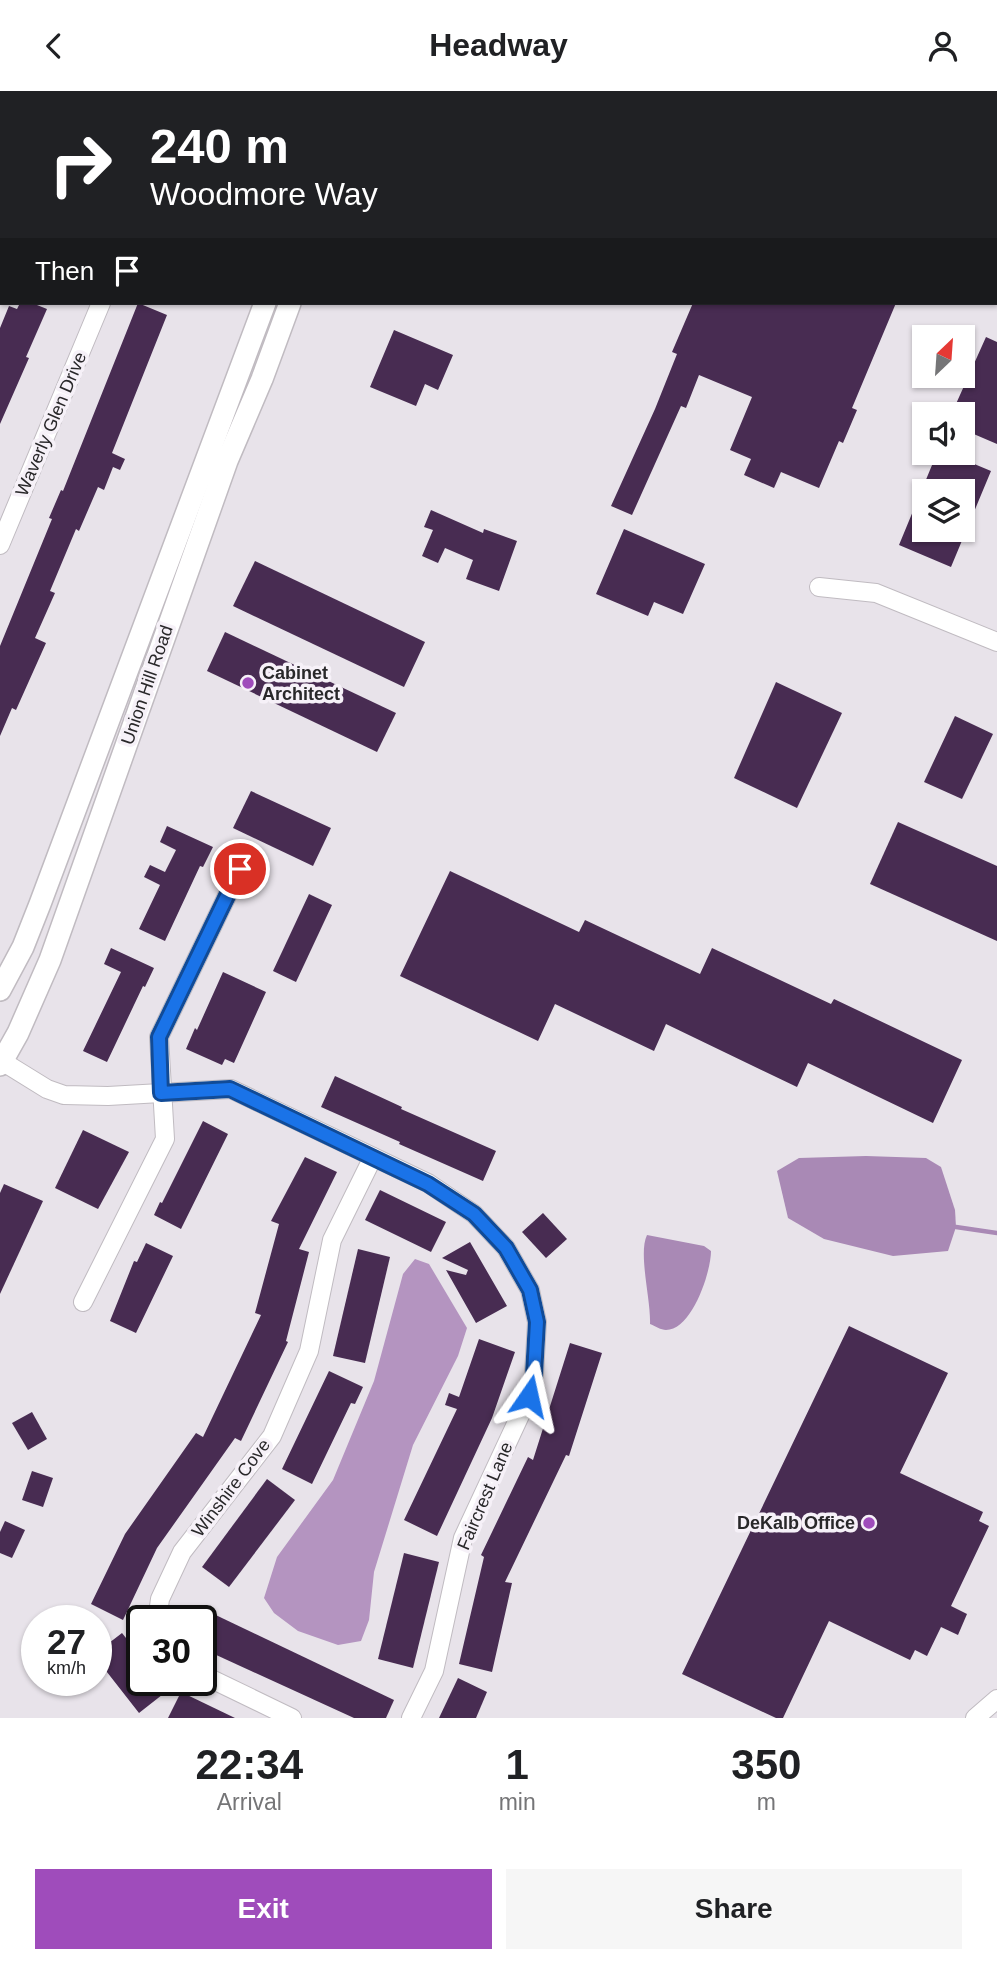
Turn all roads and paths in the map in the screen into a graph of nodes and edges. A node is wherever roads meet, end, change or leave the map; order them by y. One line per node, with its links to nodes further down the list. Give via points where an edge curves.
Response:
1 (101, 305): 4 (street, Waverly Glen Drive)
2 (264, 305): 8 (street, Union Hill Road, via 40,904)
3 (289, 305): 9 (street, Union Hill Road, via 227,461 50,960)
4 (0, 545)
5 (819, 587): 6 (street, via 876,593)
6 (997, 642)
7 (240, 869): 10 (street, via 159,1037)
8 (0, 990)
9 (1, 1062): 10 (street, Faircrest Lane, via 64,1095)
10 (161, 1093): 11 (street, Faircrest Lane, via 230,1089); 12 (street, via 165,1139)
11 (373, 1157): 13 (street, Winshire Cove, via 332,1240 309,1351 272,1436 182,1552); 17 (street, Faircrest Lane, via 428,1184 474,1214 506,1248 530,1290 537,1322 529,1396 463,1538 434,1671)
12 (83, 1302)
13 (159, 1605)
14 (217, 1682): 16 (street)
15 (997, 1699): 18 (street)
16 (292, 1718)
17 (411, 1718)
18 (975, 1718)

